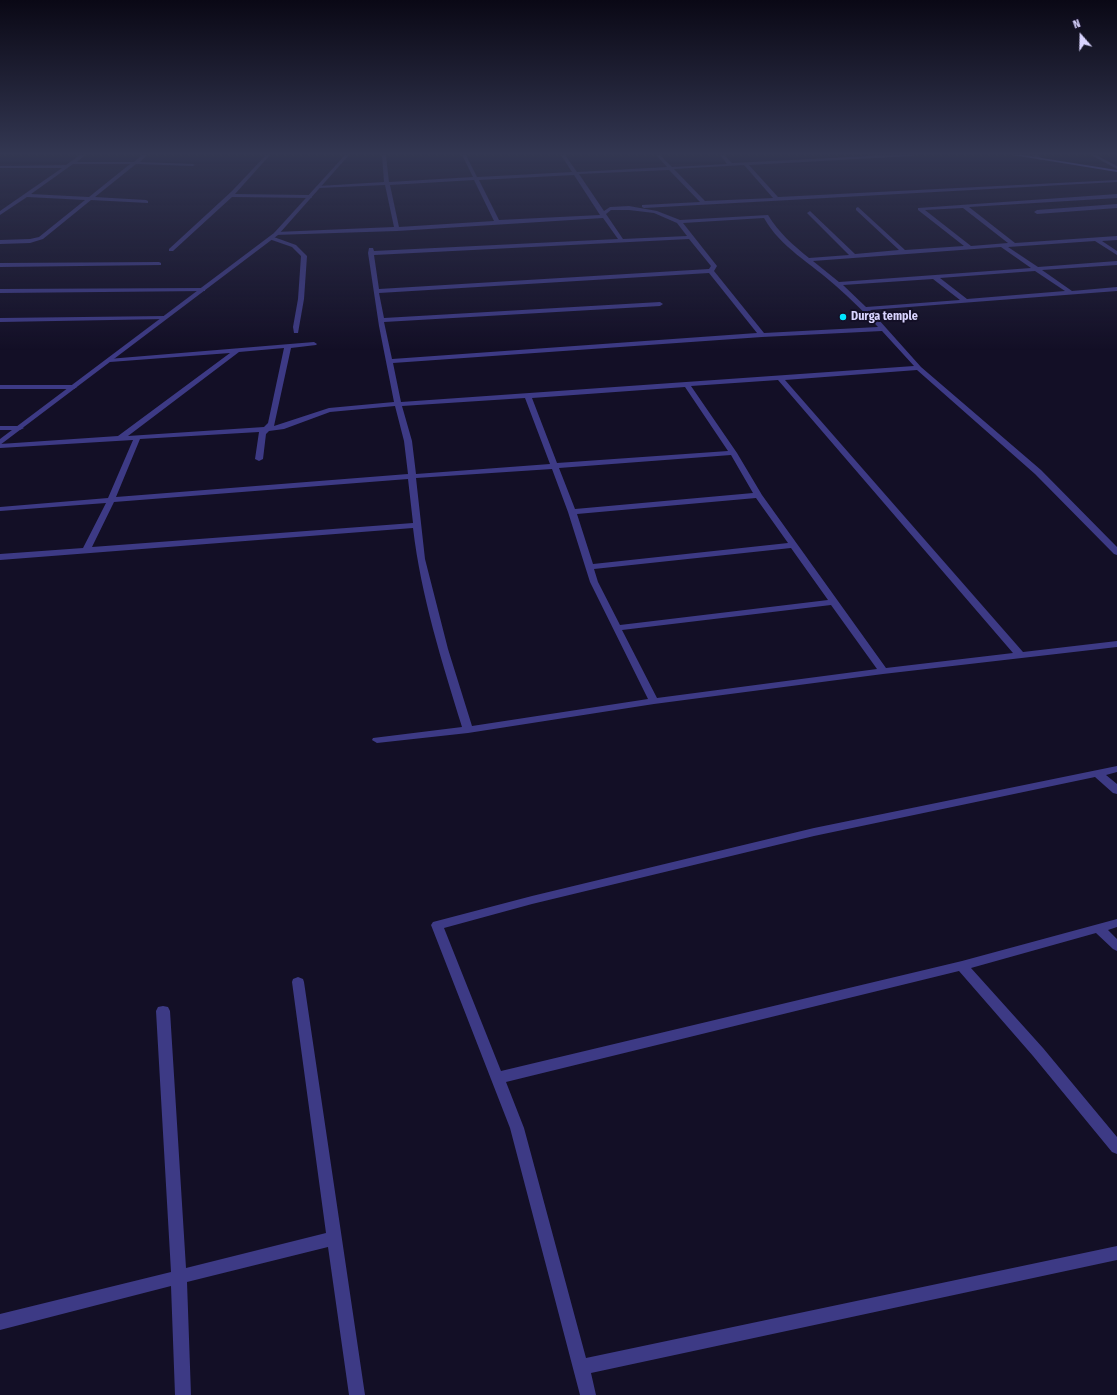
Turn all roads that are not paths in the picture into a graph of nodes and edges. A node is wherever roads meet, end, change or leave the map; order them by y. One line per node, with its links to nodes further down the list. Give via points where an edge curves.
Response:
1 (64, 220): 22 (street, via 42,238)
2 (203, 220): 26 (street)
3 (288, 220): 17 (street)
4 (395, 220): 16 (street)
5 (513, 220): 14 (street)
6 (607, 220): 20 (street)
7 (674, 220): 15 (street)
8 (707, 220): 15 (street)
9 (768, 220): 30 (street, via 772,227)
10 (817, 220): 29 (street)
11 (870, 220): 27 (street)
12 (935, 220): 25 (street)
13 (982, 220): 23 (street)
14 (497, 221): 16 (street)
15 (679, 222): 18 (street)
16 (397, 229): 17 (street)
17 (273, 236): 39 (street); 50 (street, via 294,246 304,256)
18 (691, 237): 20 (street); 35 (street, via 714,266)
19 (1117, 238): 21 (street)
20 (621, 240): 41 (street, via 371,251)
21 (1097, 240): 23 (street); 28 (street)
22 (0, 242)
23 (1014, 245): 24 (street)
24 (1003, 246): 25 (street); 34 (street)
25 (970, 248): 27 (street)
26 (171, 250)
27 (904, 252): 29 (street)
28 (1117, 253)
29 (854, 256): 30 (street)
30 (808, 260): 37 (street)
31 (1117, 262): 34 (street)
32 (159, 264): 33 (street)
33 (0, 265)
34 (1036, 269): 36 (street); 42 (street)
35 (711, 271): 41 (street); 51 (street)
36 (935, 277): 37 (street); 43 (street)
37 (838, 284): 45 (street)
38 (1117, 289): 42 (street)
39 (203, 290): 40 (street); 46 (street)
40 (0, 291)
41 (376, 291): 48 (street)
42 (1072, 293): 43 (street)
43 (967, 302): 45 (street)
44 (660, 304): 48 (street)
45 (865, 309): 49 (street)
46 (165, 318): 47 (street); 55 (street)
47 (0, 320)
48 (382, 320): 56 (street)
49 (882, 329): 51 (street); 57 (street)
50 (296, 332)
51 (762, 335): 56 (street)
52 (314, 344): 53 (street)
53 (288, 346): 54 (street); 66 (street, via 272,424)
54 (239, 349): 55 (street); 68 (street)
55 (110, 360): 60 (street)
56 (390, 361): 63 (street)
57 (919, 368): 58 (street); 81 (street, via 1038,472)
58 (780, 378): 59 (street); 87 (street)
59 (687, 385): 62 (street); 70 (street)
60 (74, 387): 61 (street); 65 (street)
61 (0, 388)
62 (528, 396): 63 (street); 72 (street)
63 (398, 404): 66 (street, via 329,410 281,427); 73 (street, via 408,441)
64 (0, 428): 65 (street)
65 (20, 428): 69 (street)
66 (267, 429): 67 (street); 71 (street, via 262,433)
67 (137, 438): 68 (street); 75 (street)
68 (119, 439): 69 (street)
69 (0, 444)
70 (733, 453): 72 (street); 74 (street)
71 (259, 459)
72 (555, 466): 73 (street); 77 (street)
73 (410, 476): 75 (street); 78 (street)
74 (758, 495): 77 (street); 79 (street)
75 (111, 500): 76 (street); 80 (street)
76 (0, 509)
77 (572, 512): 83 (street)
78 (416, 525): 80 (street); 90 (street, via 421,559 443,649)
79 (793, 545): 83 (street); 84 (street)
80 (86, 550): 82 (street)
81 (1117, 552)
82 (0, 557)
83 (589, 567): 85 (street)
84 (833, 602): 85 (street); 88 (street)
85 (617, 628): 89 (street)
86 (1117, 644): 87 (street)
87 (1020, 655): 88 (street)
88 (883, 671): 89 (street)
89 (654, 701): 90 (street)
90 (468, 730): 91 (street)
91 (376, 740)
92 (1117, 769): 93 (street)
93 (1097, 773): 94 (street); 101 (street, via 814,832 437,925)
94 (1117, 790)
95 (1117, 923): 96 (street)
96 (1098, 928): 97 (street); 98 (street)
97 (1117, 946)
98 (962, 966): 101 (street); 102 (street, via 1038,1052)
99 (298, 982): 103 (street)
100 (163, 1011): 105 (street)
101 (497, 1078): 107 (street, via 517,1128)
102 (1117, 1148)
103 (335, 1238): 105 (street); 109 (street)
104 (1117, 1253): 107 (street)
105 (179, 1278): 106 (street); 108 (street)
106 (0, 1322)
107 (581, 1367): 110 (street)
108 (183, 1395)
109 (358, 1395)
110 (588, 1395)

